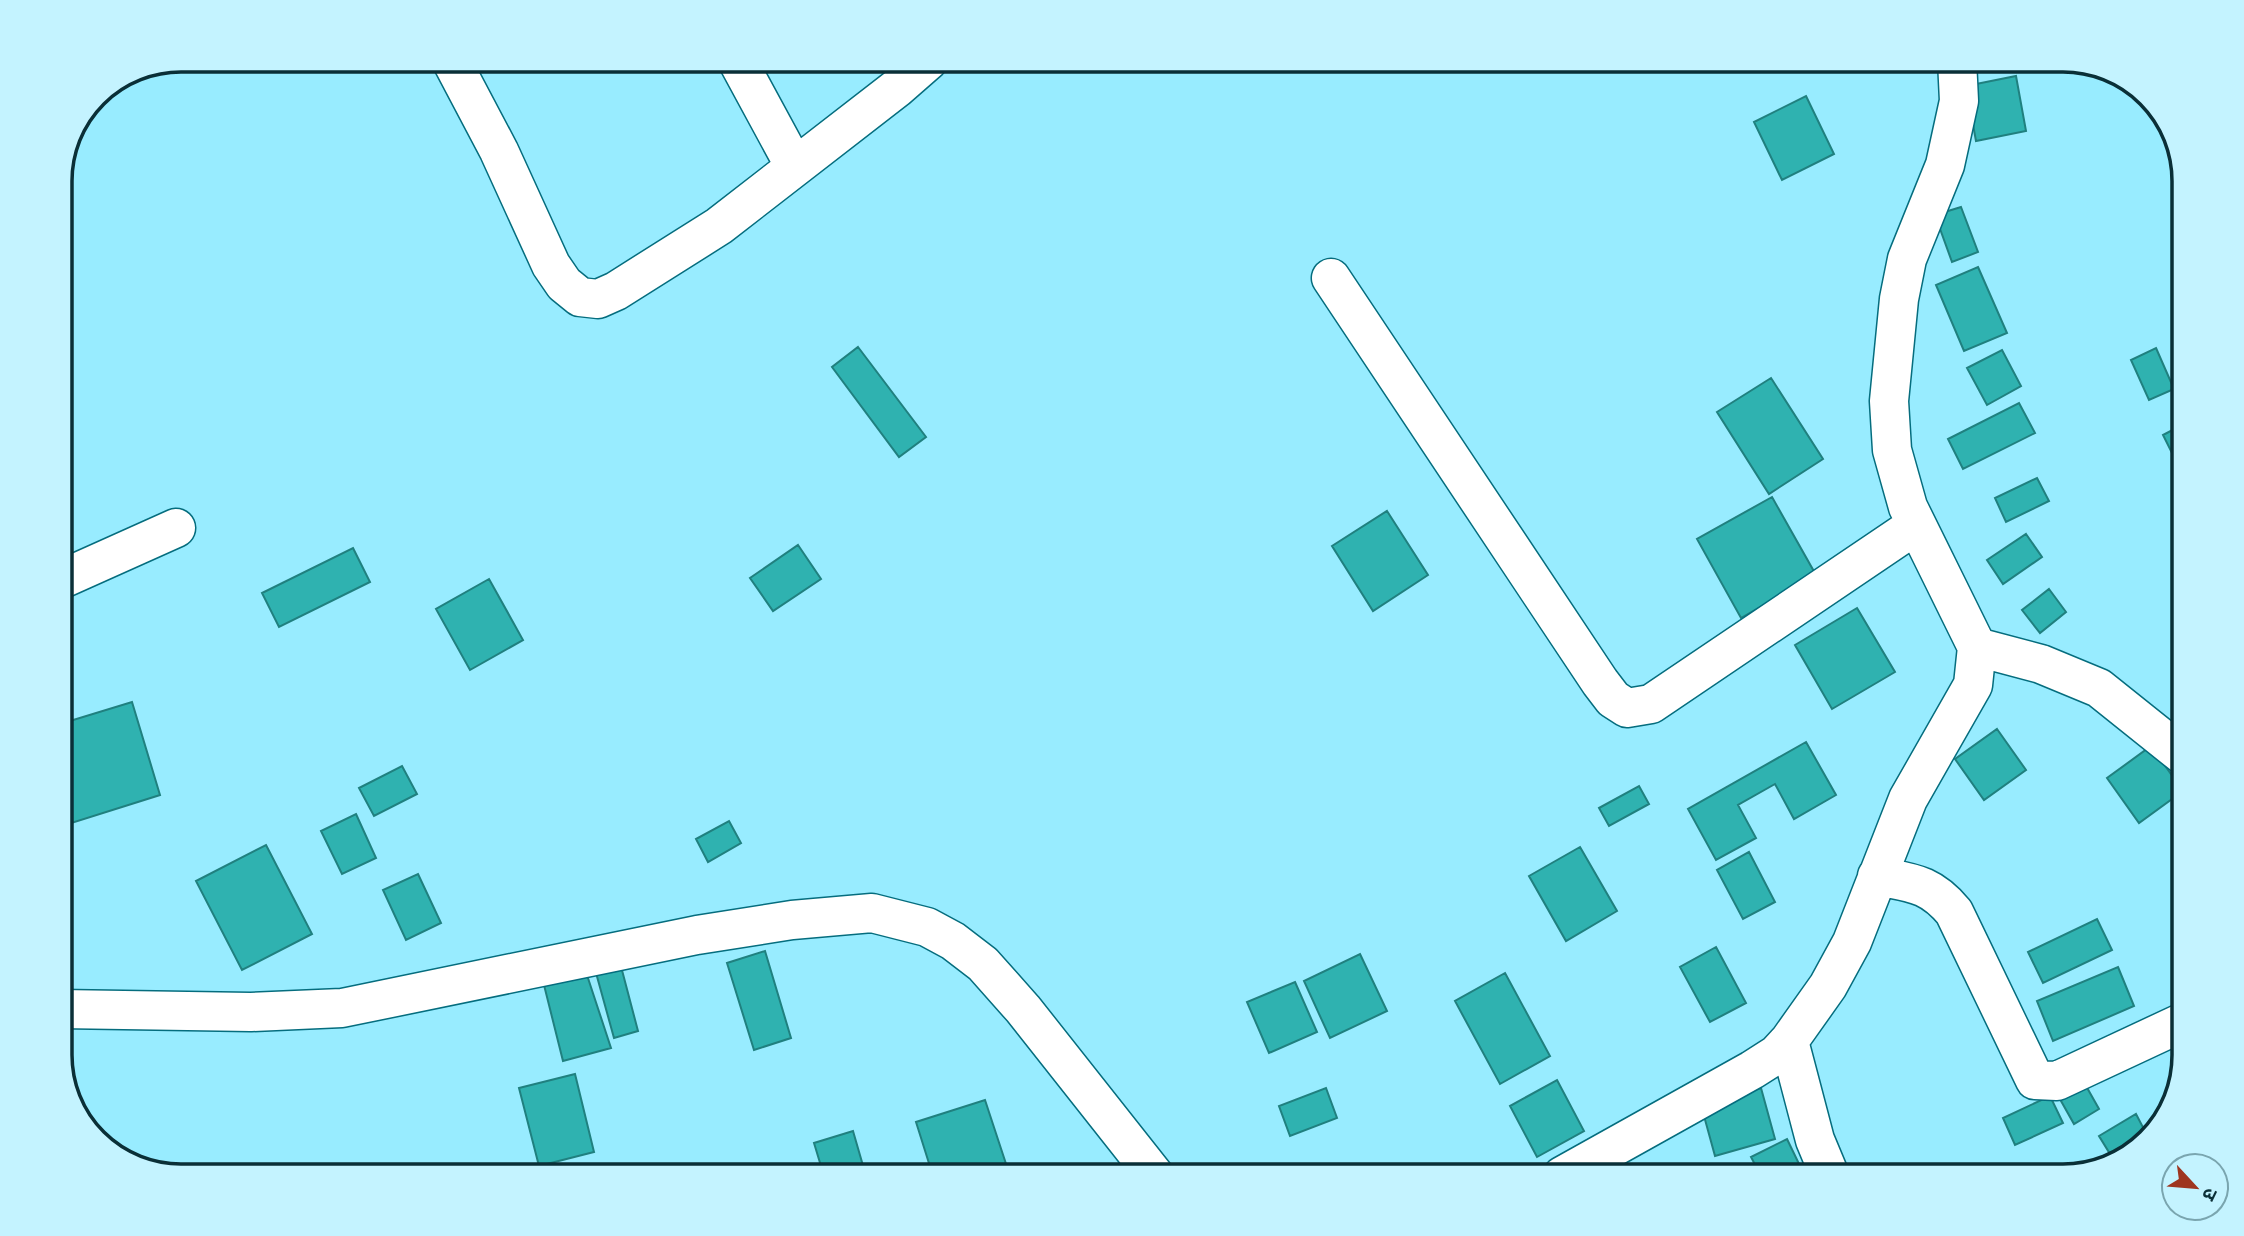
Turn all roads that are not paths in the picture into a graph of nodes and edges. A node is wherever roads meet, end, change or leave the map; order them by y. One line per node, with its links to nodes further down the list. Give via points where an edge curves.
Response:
1 (457, 72): 5 (street, via 551,265 580,297 598,299 616,291 719,226)
2 (744, 72): 5 (street)
3 (914, 72): 5 (street)
4 (1958, 72): 7 (street, via 1959,101 1945,165 1908,259 1893,352 1892,450)
5 (795, 167)
6 (1331, 278): 7 (street, via 1600,682 1627,708 1651,704)
7 (1916, 525): 10 (street)
8 (176, 528): 9 (street)
9 (72, 575)
10 (1977, 647): 11 (street, via 2041,664 2099,688); 12 (street, via 1973,685 1908,799)
11 (2172, 746)
12 (1877, 876): 14 (street, via 1935,891 1955,912 2035,1080 2057,1081); 15 (street, via 1852,942)
13 (72, 1009): 16 (street, via 251,1012 342,1008 697,935 873,913 927,927 983,964)
14 (2172, 1027)
15 (1789, 1041): 17 (street, via 1752,1070); 18 (street)
16 (1145, 1164)
17 (1585, 1164)
18 (1825, 1164)

